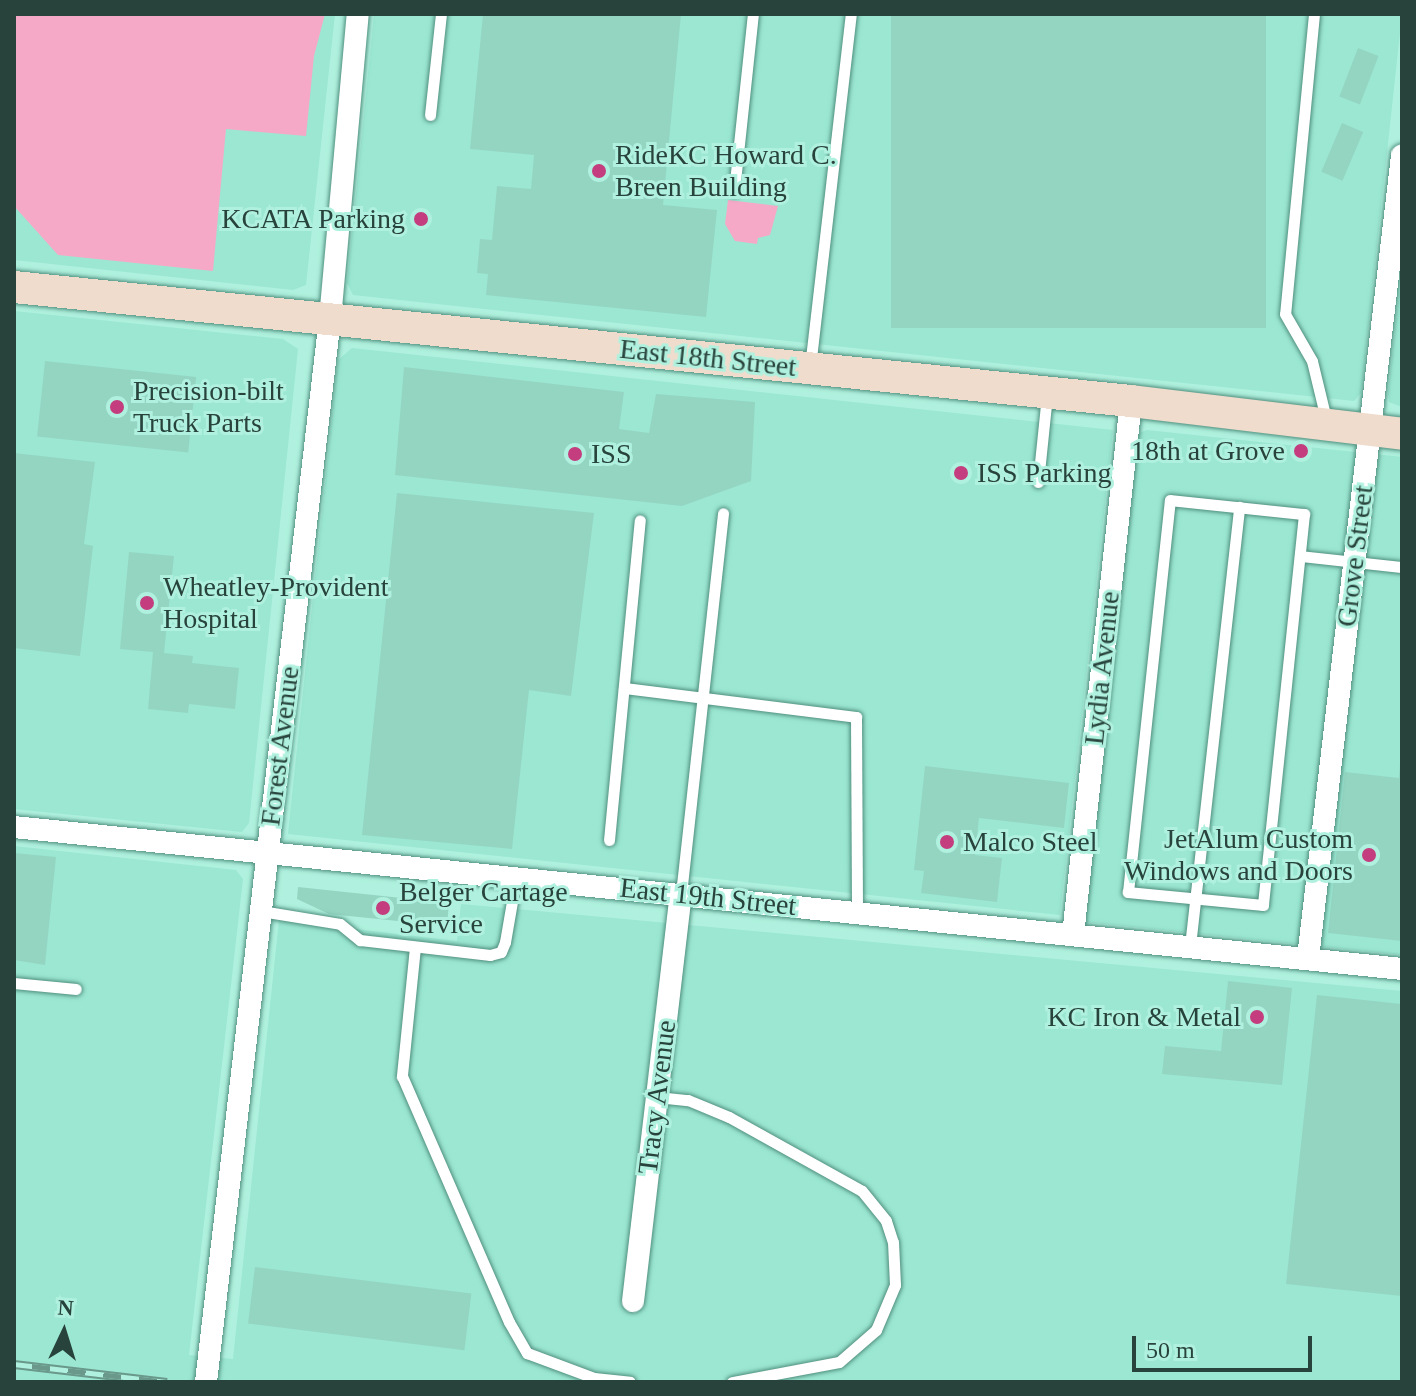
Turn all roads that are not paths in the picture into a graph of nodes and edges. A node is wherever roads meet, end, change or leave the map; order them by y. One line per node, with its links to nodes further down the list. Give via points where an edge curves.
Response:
1 (358, 14): 10 (street, Forest Avenue)
2 (441, 14): 6 (lane)
3 (753, 14): 8 (lane)
4 (851, 14): 11 (lane)
5 (1314, 14): 14 (lane, via 1285,314 1312,361)
6 (430, 115)
7 (1402, 155): 15 (street, Grove Street)
8 (734, 191)
9 (14, 287): 10 (main road, East 18th Street)
10 (330, 319): 11 (main road, East 18th Street); 28 (street, Forest Avenue)
11 (810, 368): 12 (main road, East 18th Street)
12 (1047, 392): 13 (main road, East 18th Street); 17 (lane)
13 (1131, 401): 14 (main road, East 18th Street); 34 (street, Lydia Avenue)
14 (1328, 425): 15 (main road, East 18th Street)
15 (1370, 431): 16 (main road, East 18th Street); 22 (street, Grove Street)
16 (1402, 434)
17 (1038, 482)
18 (1239, 507): 21 (lane, via 1304,514); 31 (lane); 31 (lane, via 1170,500 1128,892)
19 (723, 513): 25 (lane)
20 (640, 520): 24 (lane)
21 (1300, 556): 22 (lane); 31 (lane, via 1263,905)
22 (1354, 562): 23 (lane); 37 (street, Grove Street)
23 (1402, 567)
24 (624, 688): 25 (lane); 27 (lane)
25 (703, 698): 30 (lane); 33 (lane, via 856,717)
26 (14, 827): 28 (street, East 19th Street)
27 (609, 840)
28 (268, 855): 29 (street, East 19th Street); 32 (street, Forest Avenue)
29 (516, 878): 30 (street, East 19th Street); 36 (lane, via 501,952)
30 (681, 894): 33 (street, East 19th Street); 41 (street, Tracy Avenue)
31 (1195, 898): 35 (lane)
32 (261, 911): 36 (lane, via 340,924 360,940); 43 (street, Forest Avenue)
33 (857, 912): 34 (street, East 19th Street)
34 (1073, 935): 35 (street, East 19th Street)
35 (1190, 946): 37 (street, East 19th Street)
36 (415, 947): 44 (lane, via 402,1076 509,1322 527,1353 594,1378)
37 (1308, 958): 38 (street, East 19th Street)
38 (1402, 969)
39 (14, 983): 40 (lane)
40 (76, 989)
41 (657, 1097): 42 (street, Tracy Avenue); 45 (lane, via 688,1100 729,1117 862,1191 886,1221 893,1242 895,1285 876,1330 867,1338 839,1362)
42 (633, 1301)
43 (206, 1382)
44 (630, 1382)
45 (732, 1382)

